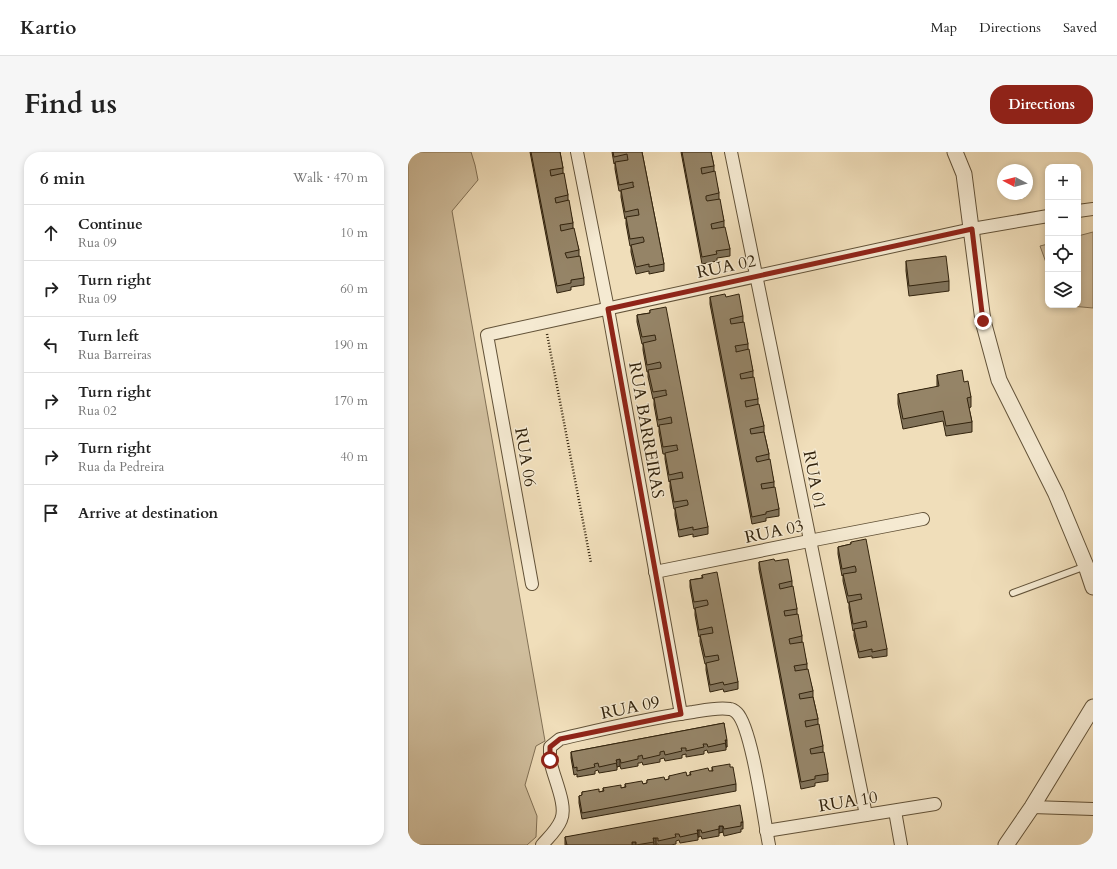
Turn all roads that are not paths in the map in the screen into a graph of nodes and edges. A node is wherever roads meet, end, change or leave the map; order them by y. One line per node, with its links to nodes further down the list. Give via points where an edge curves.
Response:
1 (577, 152): 9 (street, RUA BARREIRAS)
2 (731, 152): 8 (street, RUA 01)
3 (955, 152): 7 (street, via 964,174)
4 (1093, 209): 5 (street)
5 (1081, 211)
6 (1045, 217): 7 (street, RUA 02)
7 (972, 229): 8 (street, RUA 02); 13 (street, via 983,321 999,380 1056,494)
8 (757, 276): 9 (street, RUA 02); 12 (street, RUA 01)
9 (608, 309): 10 (street, RUA 02); 14 (street, RUA BARREIRAS)
10 (487, 335): 15 (street, RUA 06)
11 (924, 519): 12 (street, RUA 03)
12 (809, 541): 14 (street, RUA 03); 24 (street, RUA 01)
13 (1086, 566): 16 (street); 17 (lane)
14 (656, 572): 19 (street, RUA BARREIRAS)
15 (532, 584)
16 (1093, 587)
17 (1013, 593)
18 (1093, 707): 21 (street)
19 (681, 714): 25 (street, RUA 09, via 720,708 737,712 742,719 752,755); 26 (street, RUA 09, via 560,739 550,747 550,760 563,813 556,829)
20 (935, 804): 23 (street, RUA 10)
21 (1032, 807): 22 (street); 29 (street)
22 (1093, 809)
23 (895, 811): 24 (street, RUA 10); 28 (street)
24 (866, 815): 25 (street, RUA 10)
25 (766, 831): 27 (street, RUA 09)
26 (542, 845)
27 (769, 845)
28 (901, 845)
29 (1006, 845)

